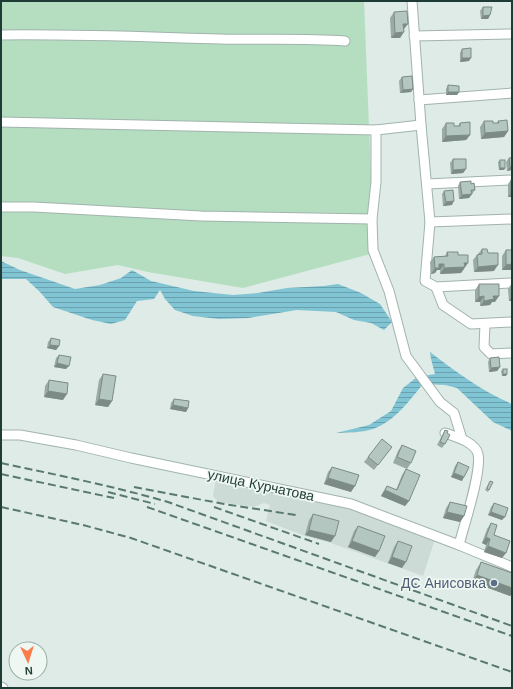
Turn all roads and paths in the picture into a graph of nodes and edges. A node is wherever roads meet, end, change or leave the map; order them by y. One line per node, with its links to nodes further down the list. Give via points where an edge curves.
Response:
1 (412, 1): 4 (street)
2 (512, 34): 4 (street)
3 (1, 35): 5 (street)
4 (414, 36): 7 (street)
5 (345, 41)
6 (512, 93): 7 (street)
7 (419, 100): 9 (street)
8 (1, 122): 10 (street)
9 (421, 126): 10 (street); 12 (street)
10 (376, 130): 14 (street, via 376,182)
11 (512, 180): 12 (street)
12 (427, 184): 16 (street)
13 (1, 208): 14 (street, via 34,206 201,216)
14 (372, 219): 24 (street, via 373,250 389,291 406,356 440,402 454,413)
15 (512, 219): 16 (street)
16 (430, 222): 18 (street, via 425,281)
17 (512, 283): 18 (street)
18 (436, 287): 20 (street, via 443,305 471,324)
19 (512, 322): 20 (street)
20 (485, 324): 21 (street, via 484,347 490,354)
21 (512, 353)
22 (446, 433): 24 (street)
23 (1, 435): 25 (street, улица Курчатова, via 20,435 76,444 351,504)
24 (462, 439): 25 (street, via 478,453 478,470)
25 (459, 544): 26 (street, улица Курчатова)
26 (512, 567)

